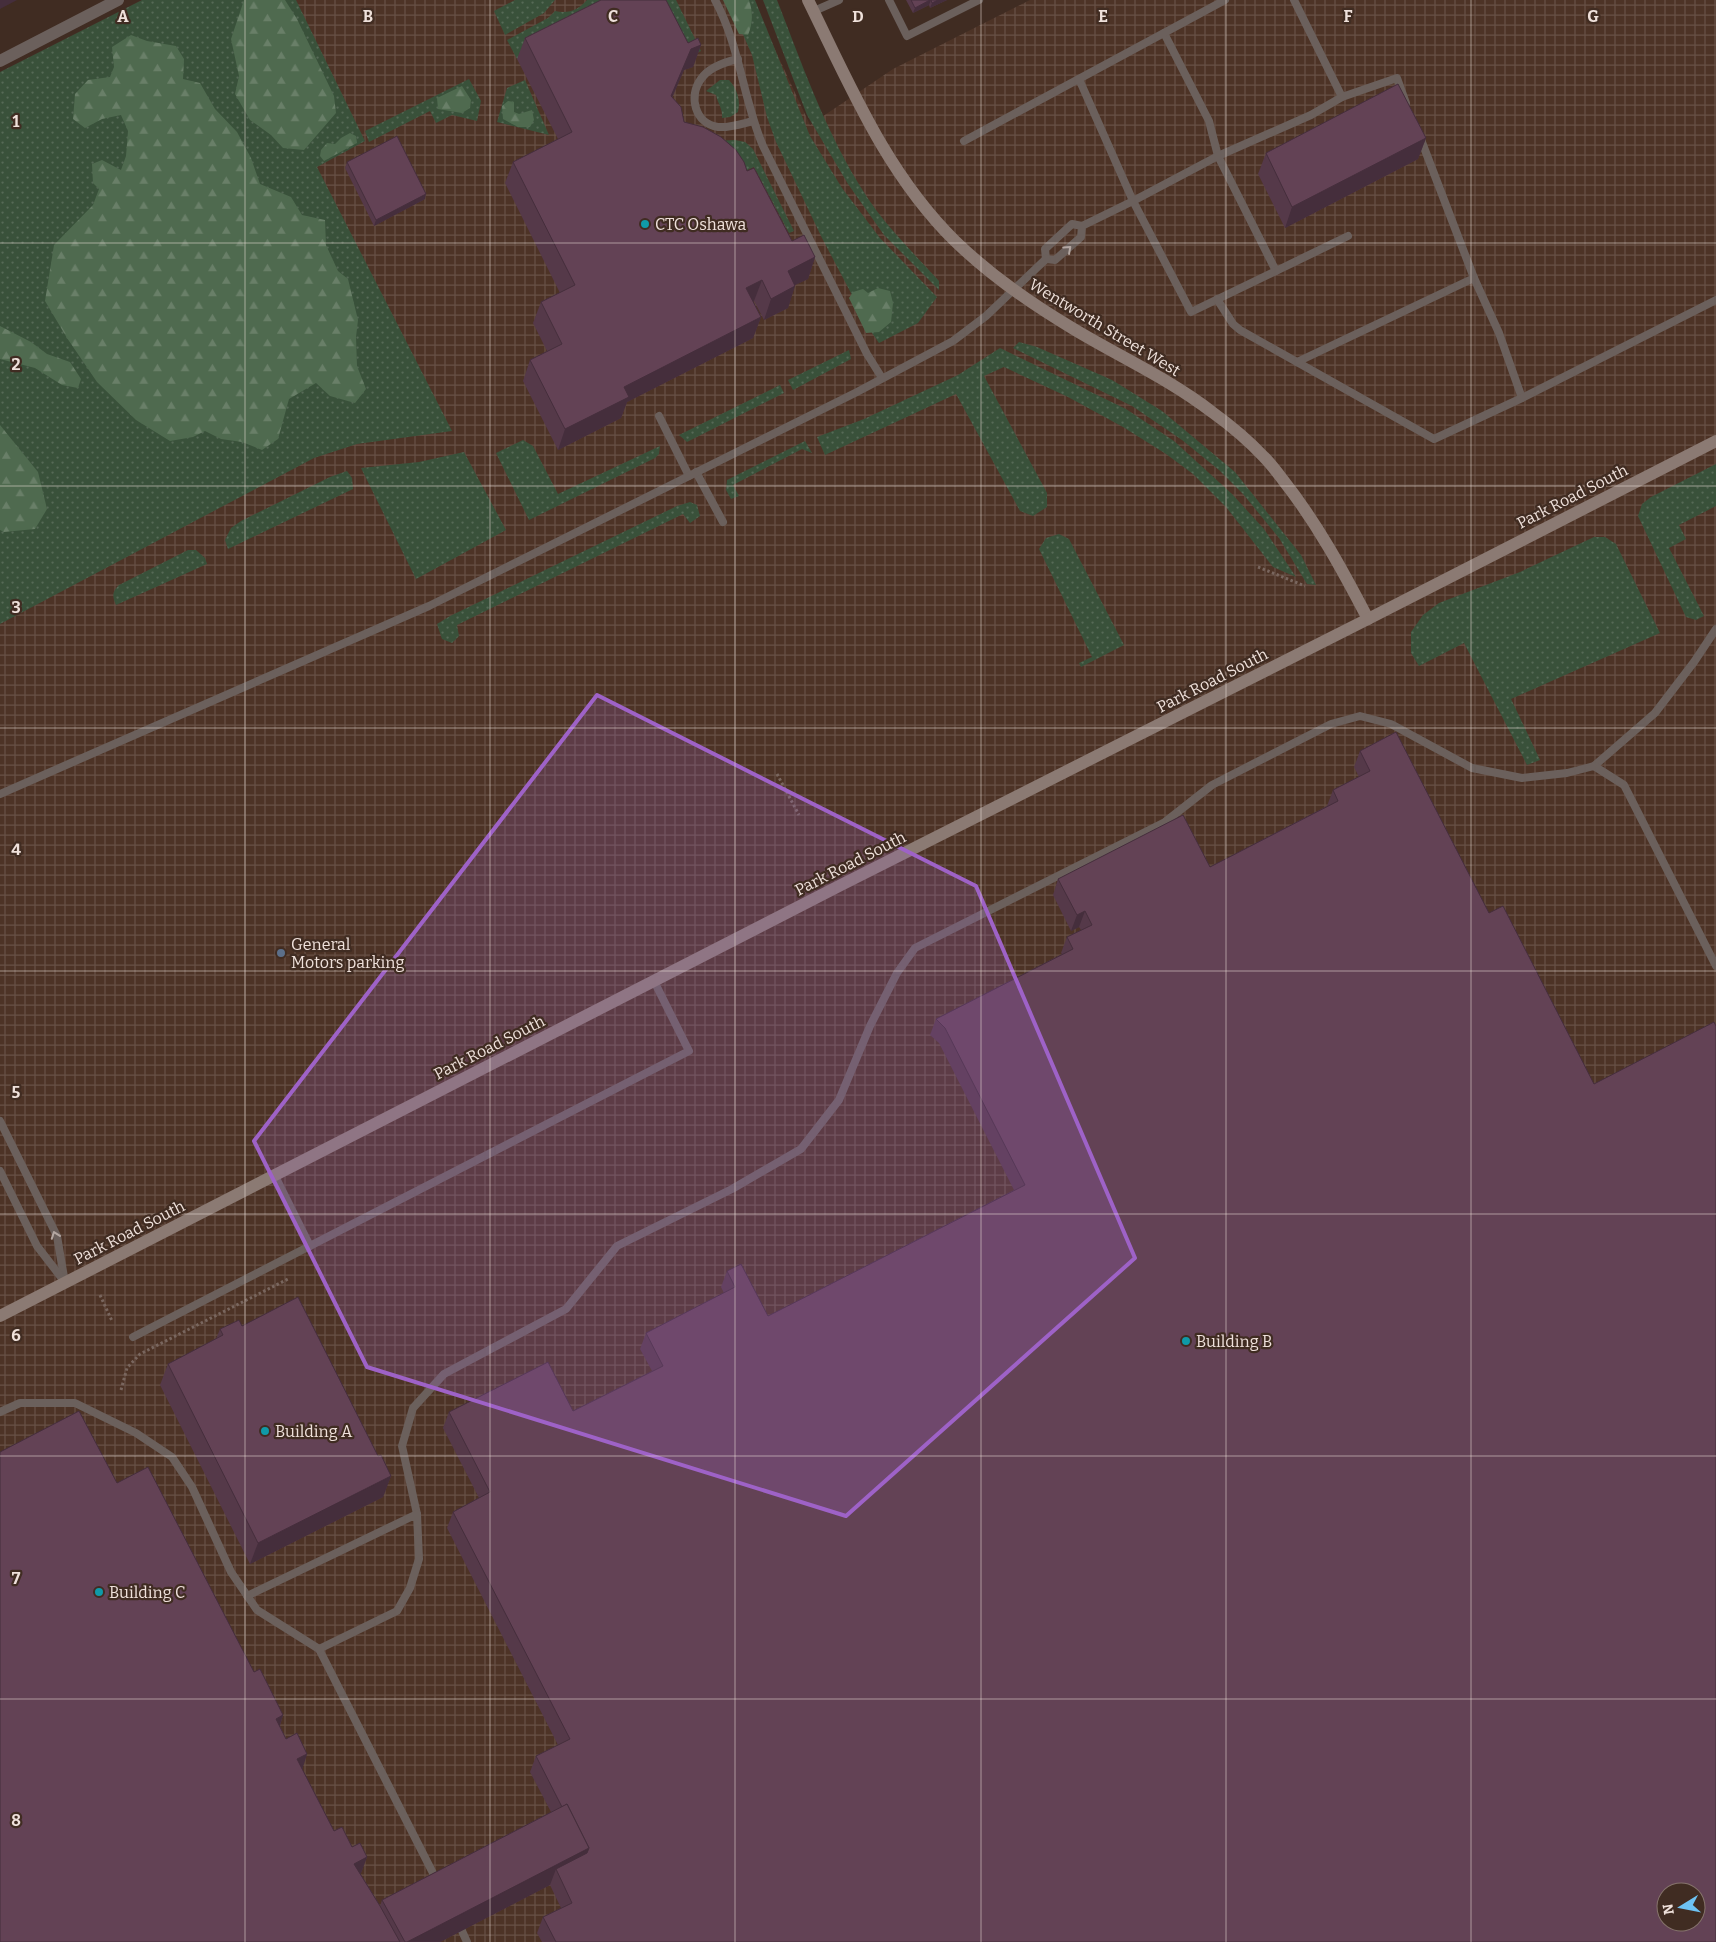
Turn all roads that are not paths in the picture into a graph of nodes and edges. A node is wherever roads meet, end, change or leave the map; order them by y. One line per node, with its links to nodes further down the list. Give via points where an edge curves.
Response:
1 (118, 0): 11 (street)
2 (715, 0): 10 (lane)
3 (839, 0): 8 (lane)
4 (889, 0): 5 (lane, via 908,36)
5 (979, 0)
6 (1225, 0): 9 (lane)
7 (1294, 0): 13 (lane)
8 (811, 6): 25 (main road, Wentworth Street West, via 872,130 911,192 956,242)
9 (1164, 33): 12 (lane); 18 (lane, via 1209,121)
10 (738, 59): 15 (lane); 15 (lane, via 718,66 702,77 695,88 695,105 702,120 716,127)
11 (0, 61)
12 (1079, 78): 17 (lane); 19 (lane)
13 (1342, 97): 14 (lane, via 1397,78); 18 (lane, via 1311,115)
14 (1410, 112)
15 (753, 121): 29 (lane, via 860,340)
16 (1417, 129): 24 (lane)
17 (964, 141)
18 (1218, 156): 19 (lane); 23 (lane)
19 (1133, 201): 20 (lane); 26 (lane, via 1191,312)
20 (1082, 226): 22 (lane, one-way to 20, via 1055,260 1081,237); 22 (lane, via 1072,224 1045,249)
21 (1348, 236): 23 (lane)
22 (1046, 259): 25 (lane)
23 (1276, 271): 26 (lane)
24 (1474, 278): 28 (lane); 30 (lane, via 1499,333)
25 (1014, 291): 29 (lane, via 953,340); 35 (main road, Wentworth Street West, via 1212,411 1264,457 1304,506)
26 (1217, 299): 28 (lane, via 1233,324)
27 (1716, 300): 30 (lane)
28 (1297, 362): 30 (lane, via 1434,439)
29 (882, 378): 33 (lane)
30 (1522, 398)
31 (658, 416): 33 (lane)
32 (1716, 440): 35 (main road, Park Road South)
33 (693, 474): 34 (lane); 38 (lane, via 429,606)
34 (723, 522)
35 (1368, 619): 40 (main road, Park Road South)
36 (1716, 629): 37 (lane, via 1656,713)
37 (1594, 766): 39 (lane, via 1624,785); 49 (lane, via 1522,778 1472,768 1391,724 1360,716 1331,724 1212,785 1165,822 915,948 897,973 870,1026 838,1100 800,1149 732,1189 616,1246 566,1309 444,1374 413,1408 402,1446)
38 (0, 794)
39 (1716, 966)
40 (654, 981): 43 (main road, Park Road South); 44 (lane, via 689,1051)
41 (0, 1121): 45 (lane, one-way to 41, via 57,1236)
42 (0, 1171): 45 (lane, via 38,1246)
43 (275, 1176): 44 (lane); 45 (main road, Park Road South)
44 (310, 1246): 47 (lane)
45 (66, 1283): 46 (main road, Park Road South)
46 (0, 1316)
47 (133, 1337)
48 (0, 1412): 50 (lane, via 20,1403 75,1404 136,1434 172,1457 192,1487 231,1572)
49 (417, 1514): 50 (lane); 51 (lane, via 418,1559 410,1588 397,1611)
50 (247, 1596): 51 (lane, via 256,1610)
51 (319, 1649): 52 (lane)
52 (440, 1887)
53 (462, 1931): 54 (lane)
54 (467, 1942)

